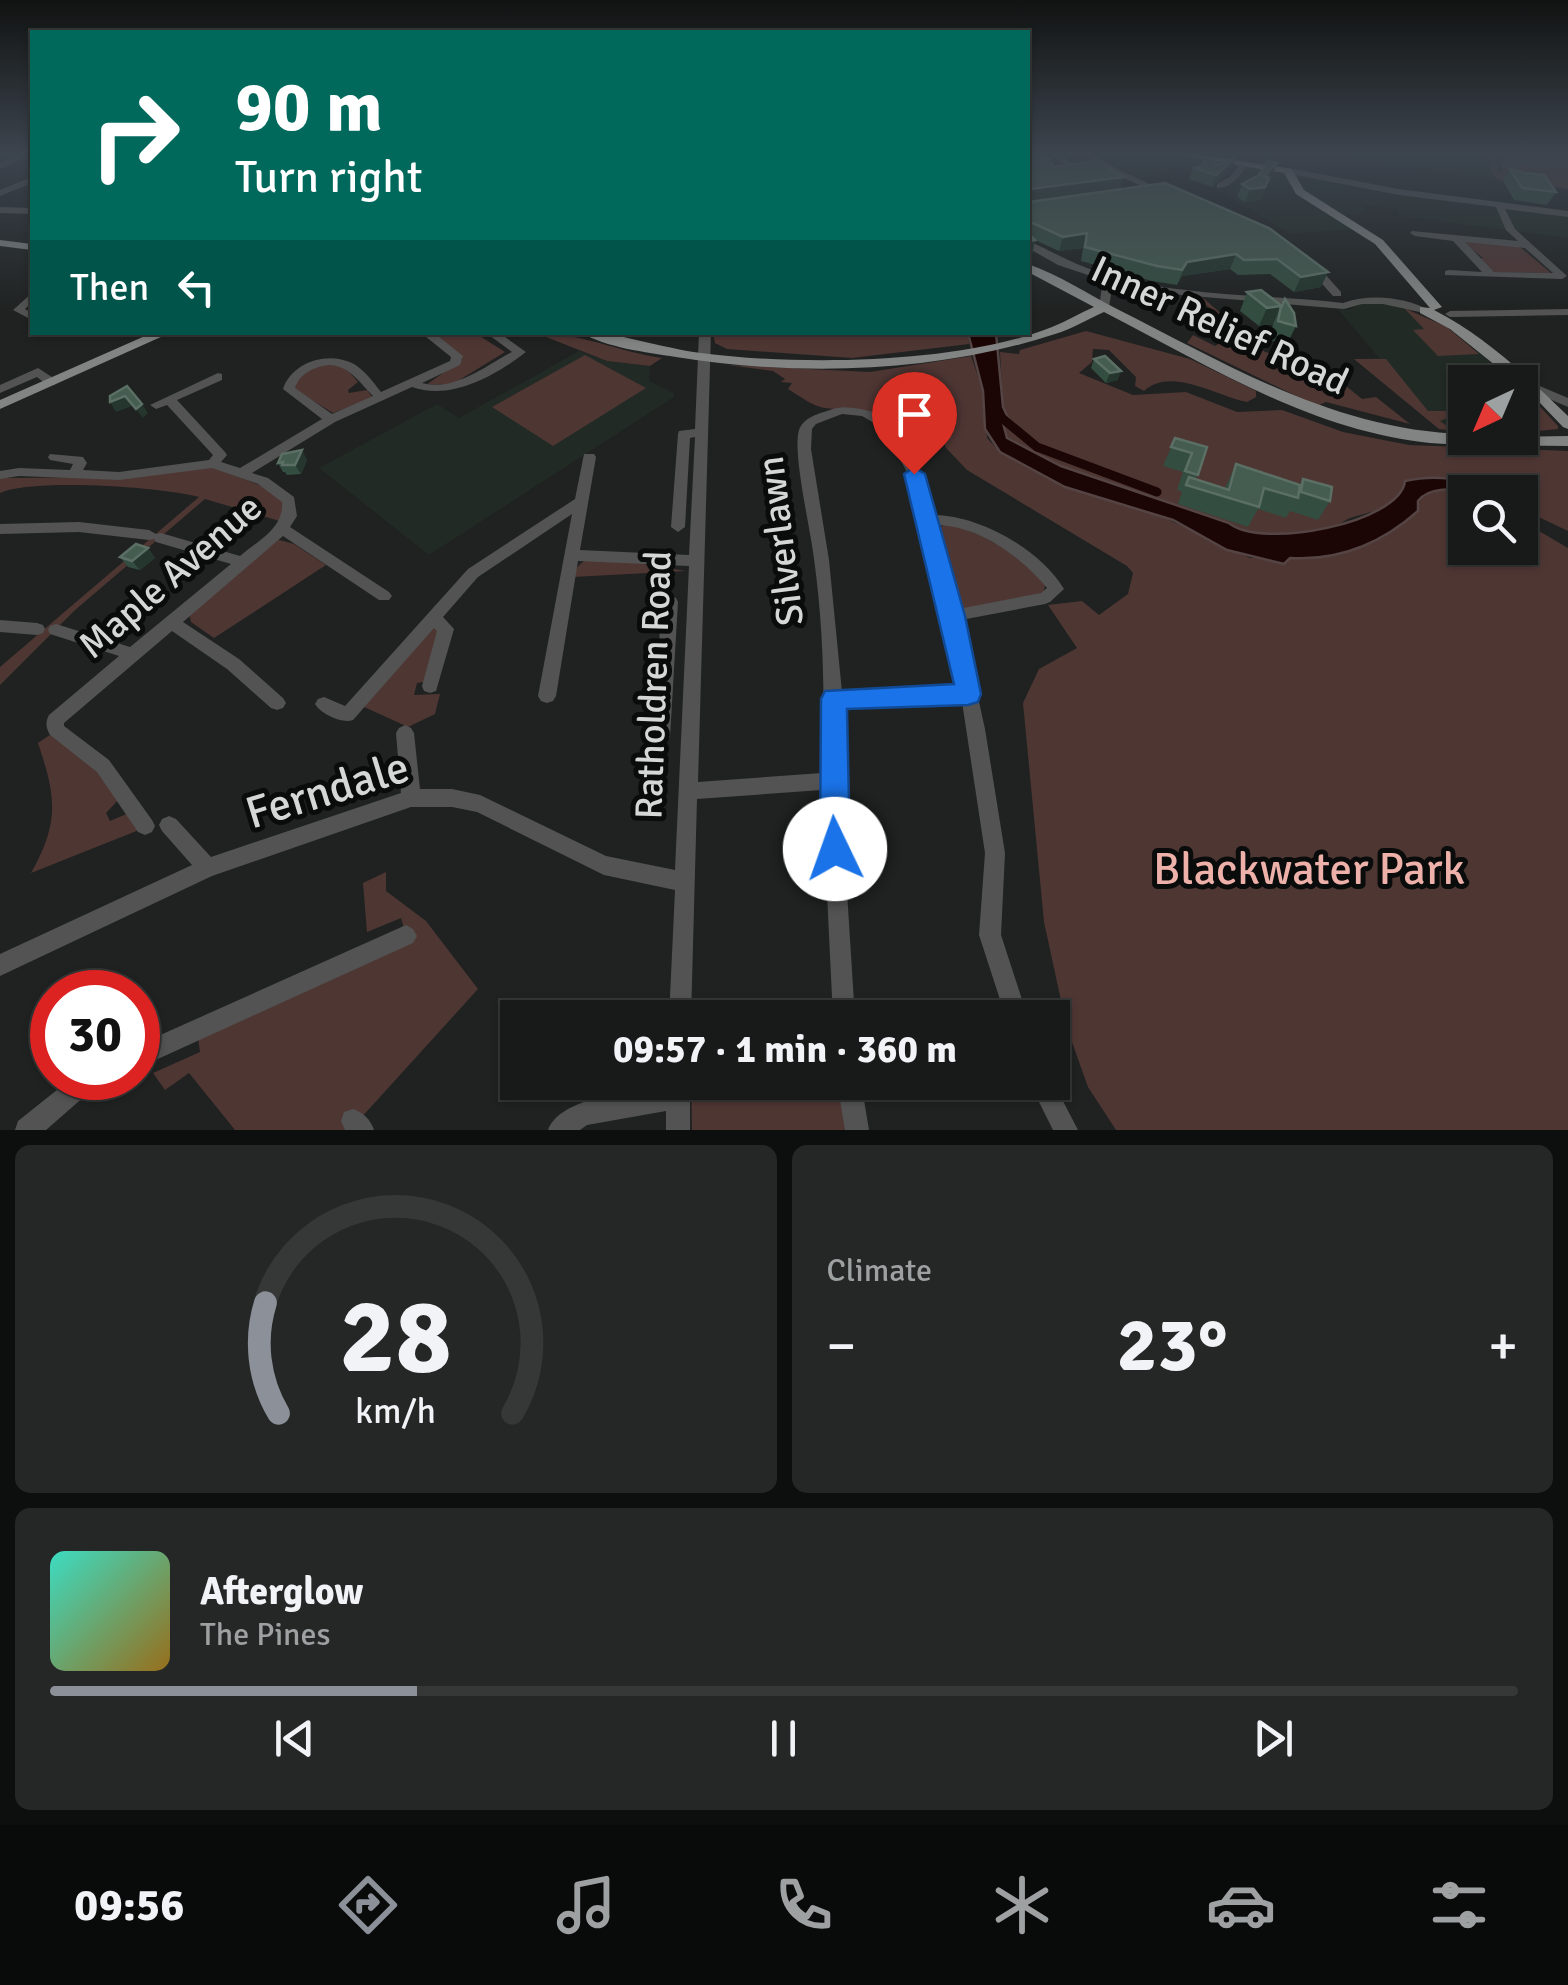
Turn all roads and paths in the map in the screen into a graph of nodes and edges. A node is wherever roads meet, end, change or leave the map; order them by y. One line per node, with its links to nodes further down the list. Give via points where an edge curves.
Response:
1 (1323, 207): 24 (main road, via 1379,242)
2 (1500, 207): 11 (street)
3 (1512, 207): 6 (street)
4 (0, 210): 5 (street)
5 (30, 210)
6 (1568, 214)
7 (1414, 234): 8 (street)
8 (1456, 238): 11 (street); 18 (street)
9 (0, 243): 12 (main road)
10 (1030, 245): 19 (street, via 1062,264)
11 (1525, 245): 14 (street)
12 (30, 246)
13 (1296, 254): 22 (street, via 1329,281)
14 (1544, 262): 15 (street); 20 (street)
15 (1568, 262)
16 (1030, 269): 23 (main road, Inner Relief Road)
17 (1449, 274): 18 (street)
18 (1491, 274): 20 (street)
19 (1109, 278): 22 (street, via 1250,299); 23 (street)
20 (1565, 278)
21 (30, 298): 25 (street, via 18,310)
22 (1333, 298): 24 (street, via 1344,306 1396,302)
23 (1104, 308): 27 (main road); 34 (main road, Inner Relief Road)
24 (1430, 309): 26 (main road, via 1430,316)
25 (30, 316)
26 (1448, 317): 28 (street, via 1549,312); 36 (main road)
27 (1088, 318): 34 (main road, via 1116,320); 35 (main road, via 948,355 848,366)
28 (1566, 318)
29 (159, 335): 38 (main road)
30 (429, 335): 39 (street, via 458,360)
31 (494, 335): 39 (street, via 520,352 450,387)
32 (597, 335): 35 (main road)
33 (704, 335): 35 (street, Ratholdren Road)
34 (1191, 351): 49 (main road, Inner Relief Road, via 1276,395 1350,422 1429,438)
35 (704, 355): 48 (street, Ratholdren Road)
36 (1504, 365)
37 (218, 377): 52 (street, via 162,402 220,455)
38 (52, 382): 40 (street, via 38,372); 45 (main road)
39 (414, 384): 46 (street)
40 (0, 389)
41 (1538, 390): 44 (street)
42 (350, 392): 46 (street, via 372,388 350,366 333,362 290,379 293,393)
43 (1538, 395): 47 (main road)
44 (1568, 403)
45 (0, 404)
46 (331, 419): 53 (street)
47 (1568, 424)
48 (699, 433): 58 (street, via 684,434); 62 (street, Ratholdren Road)
49 (1568, 441)
50 (54, 457): 55 (street, via 78,460)
51 (588, 457): 56 (street)
52 (214, 464): 53 (street, Maple Avenue); 55 (street, Maple Avenue)
53 (242, 473): 60 (street, Maple Avenue, via 289,500)
54 (0, 475): 55 (street, Maple Avenue)
55 (74, 476)
56 (581, 500): 61 (street); 67 (street, via 473,574)
57 (928, 520): 66 (street, Silverlawn); 66 (street, via 972,525 1049,576 1056,590 1045,598); 78 (street, Silverlawn, via 906,454 888,424 844,410 812,421 804,448)
58 (678, 527)
59 (0, 528): 63 (street, via 79,527 155,536)
60 (282, 530): 63 (street, Maple Avenue); 64 (street)
61 (572, 554): 62 (street); 77 (street)
62 (695, 561): 74 (street, Ratholdren Road)
63 (243, 562): 68 (street, Maple Avenue)
64 (384, 596)
65 (670, 602): 73 (street)
66 (952, 616): 76 (street, Silverlawn)
67 (433, 618): 75 (street, via 446,629); 80 (street, via 346,715)
68 (171, 622): 72 (street, Maple Avenue); 79 (street)
69 (0, 626): 70 (street)
70 (36, 629)
71 (56, 630): 72 (street)
72 (132, 654): 87 (street, Maple Avenue, via 59,714 54,726 103,766)
73 (668, 660): 74 (street); 82 (street)
74 (692, 661): 84 (street, Ratholdren Road)
75 (430, 686)
76 (968, 694): 78 (street); 94 (street, Silverlawn, via 995,853 990,935)
77 (547, 696)
78 (834, 699): 83 (street, Silverlawn)
79 (277, 704)
80 (324, 704)
81 (405, 733): 85 (street)
82 (662, 736)
83 (832, 781): 84 (street); 93 (street, Silverlawn)
84 (687, 791): 89 (street, Ratholdren Road)
85 (411, 798): 88 (street, Ferndale); 89 (street, Ferndale, via 480,804 604,865)
86 (168, 825): 88 (street)
87 (145, 826)
88 (208, 868): 91 (street, Ferndale)
89 (683, 882): 92 (street, Ratholdren Road)
90 (406, 936): 95 (street)
91 (0, 964)
92 (680, 1000)
93 (843, 1000)
94 (1011, 1000)
95 (160, 1047)
96 (63, 1100): 101 (street)
97 (638, 1100): 102 (street, via 582,1114)
98 (678, 1100): 103 (street)
99 (852, 1100): 104 (street)
100 (1050, 1100): 105 (street)
101 (27, 1130)
102 (560, 1130)
103 (678, 1130)
104 (857, 1130)
105 (1066, 1130)

